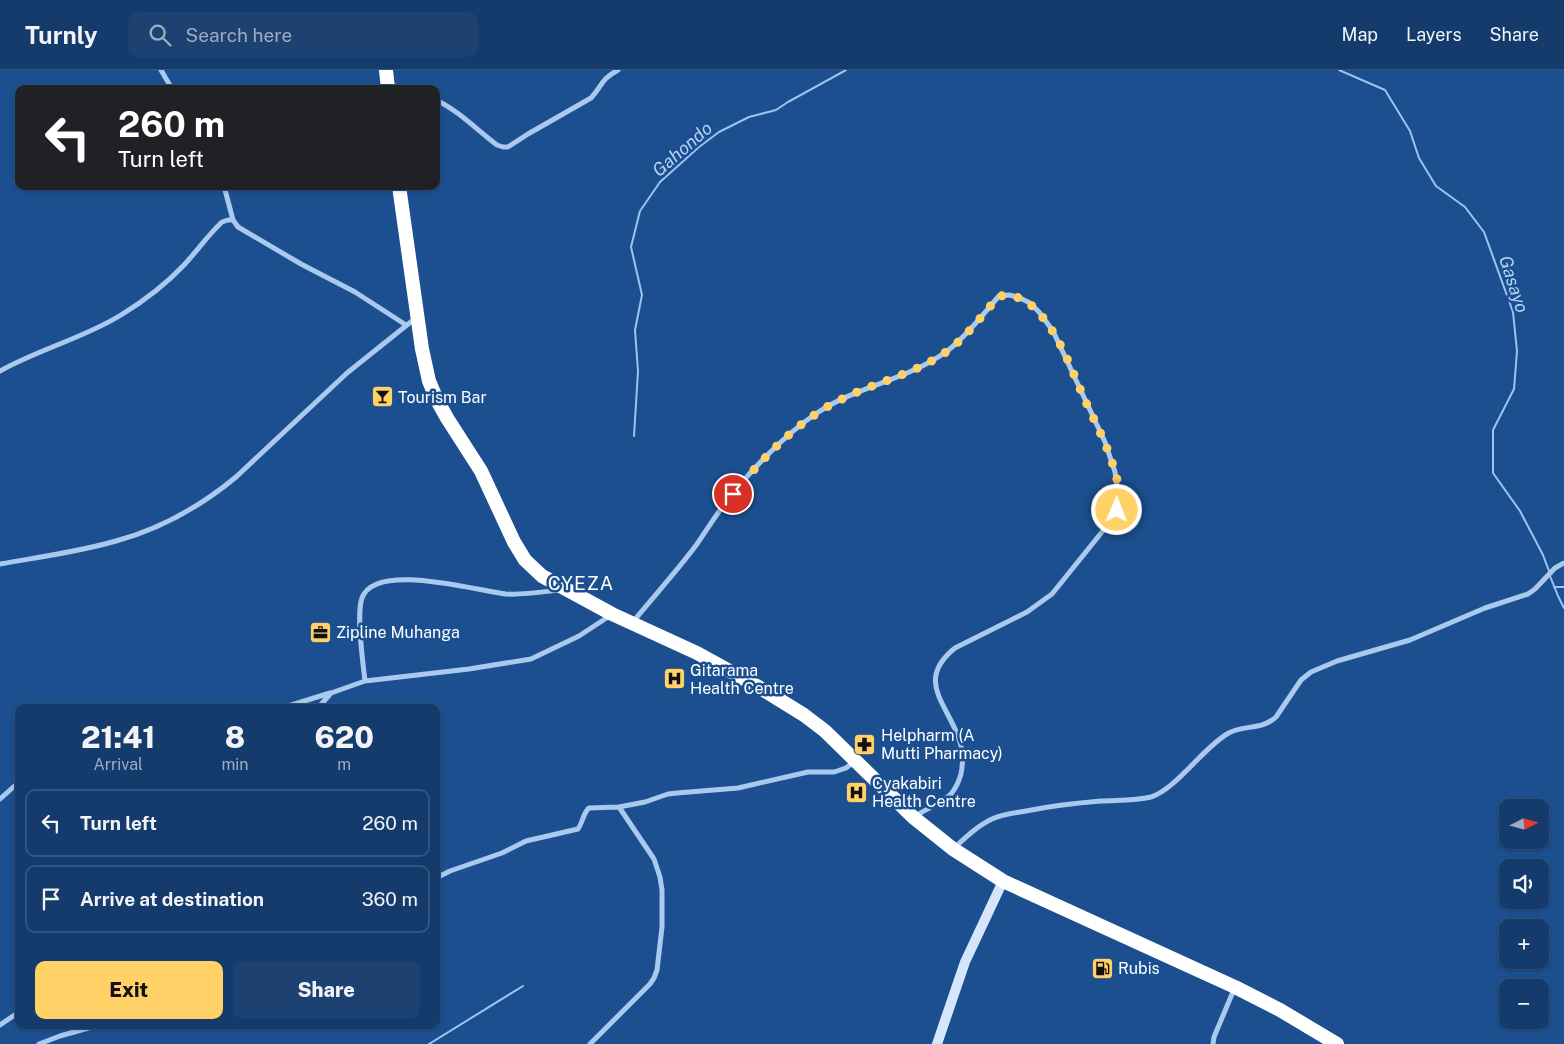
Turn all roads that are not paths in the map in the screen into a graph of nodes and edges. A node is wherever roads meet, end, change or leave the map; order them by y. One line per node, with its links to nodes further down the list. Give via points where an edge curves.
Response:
1 (160, 70): 3 (street)
2 (618, 70): 4 (street, via 603,80 591,98 503,148)
3 (169, 85)
4 (440, 102)
5 (225, 190): 7 (street)
6 (399, 190): 8 (highway)
7 (233, 220): 8 (street, via 247,233); 9 (street, via 222,222 174,274 121,315)
8 (412, 321): 11 (street, via 346,373 221,490 191,509 117,541); 12 (highway, via 433,391 481,470 514,542 525,560 542,576)
9 (0, 371)
10 (1564, 563): 24 (street, via 1554,568 1528,594 1485,608 1410,640 1311,672 1301,680 1271,722 1228,733 1173,782 1152,796 1068,803 1005,815 982,824)
11 (0, 564)
12 (567, 590): 13 (highway); 15 (street, via 505,594 423,580 396,580 374,585 362,597 360,606)
13 (612, 614): 14 (highway); 15 (street, via 579,636 531,659)
14 (632, 623): 19 (highway, via 697,653 762,689 815,723); 23 (street, via 743,482 817,412 842,398 906,374 947,351 999,296 1018,297 1030,303 1052,331 1101,434 1115,472 1119,501 1114,517 1052,594 1027,612 946,655 936,674 936,686 956,729 963,754 962,767 956,788 950,795)
15 (365, 681): 16 (street)
16 (331, 693): 17 (street); 18 (street)
17 (295, 704)
18 (321, 704)
19 (855, 761): 22 (street, via 834,772 808,772 738,788 668,794); 23 (highway)
20 (15, 786): 21 (street)
21 (0, 799)
22 (619, 807): 25 (street, via 589,808 578,829 526,841); 32 (street, via 658,867 662,890 660,946 657,970 650,984)
23 (913, 817): 24 (highway)
24 (953, 849): 26 (highway)
25 (440, 876)
26 (1003, 881): 27 (highway); 33 (main road, via 965,962)
27 (1235, 987): 34 (street); 35 (highway)
28 (15, 1015): 29 (street)
29 (0, 1025)
30 (85, 1029): 31 (street)
31 (39, 1044)
32 (590, 1044)
33 (938, 1044)
34 (1213, 1044)
35 (1336, 1044)

